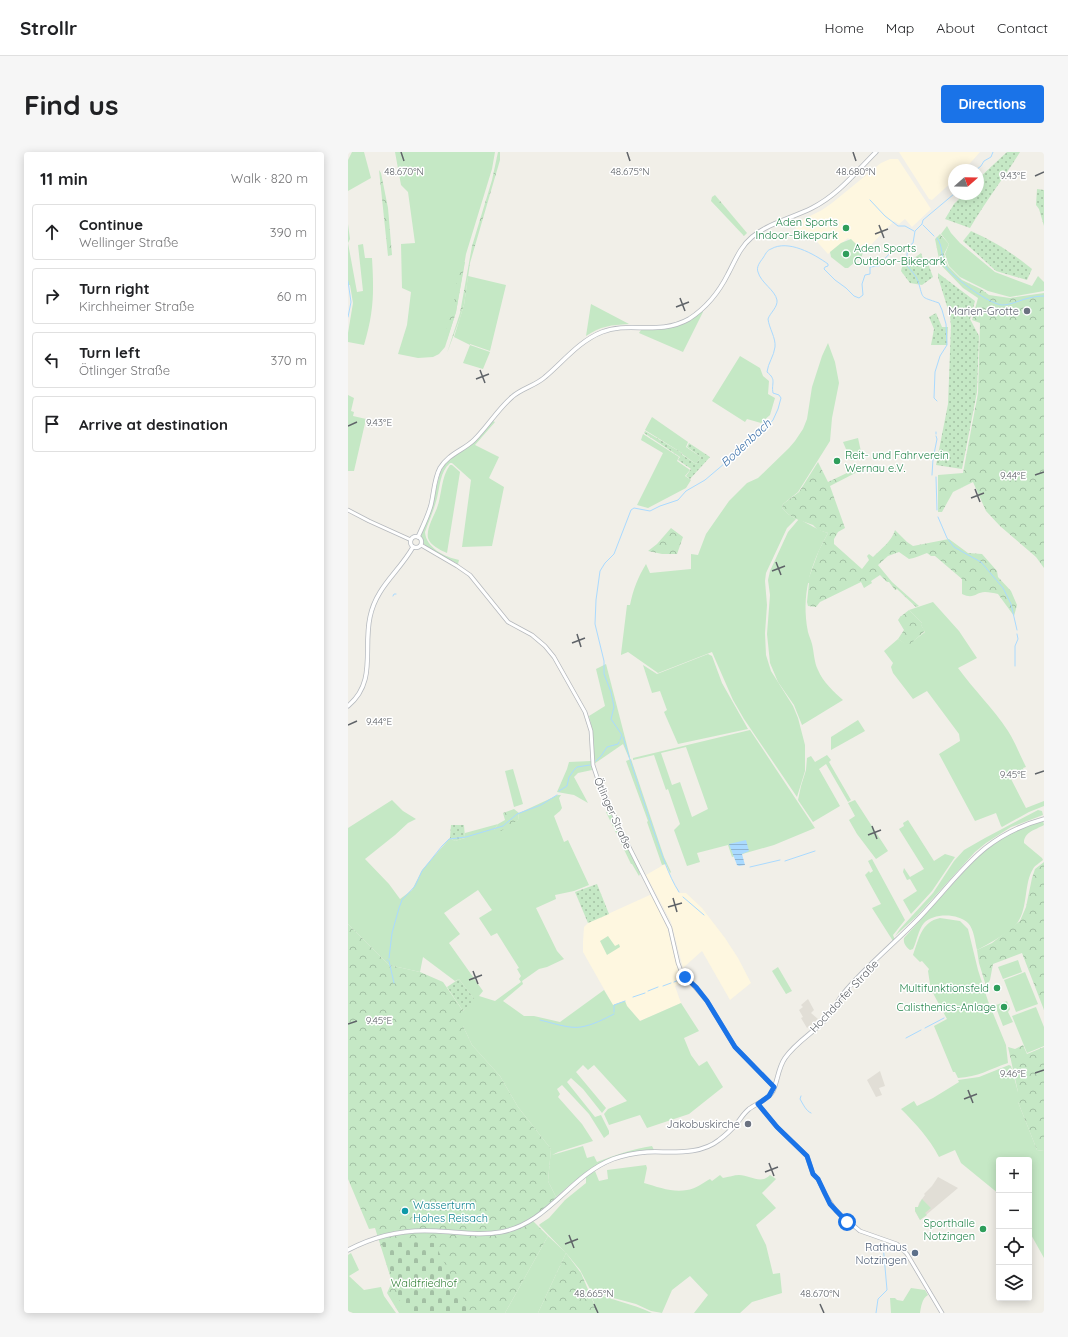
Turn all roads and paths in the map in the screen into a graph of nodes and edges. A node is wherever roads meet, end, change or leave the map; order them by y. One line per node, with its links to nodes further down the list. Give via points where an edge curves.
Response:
1 (876, 152): 3 (main road, via 832,196 751,237 717,292 694,316 665,327 601,332 572,352 544,378 515,394 474,440 448,458 440,468 427,518)
2 (348, 510): 4 (street)
3 (418, 537): 4 (main road); 5 (main road)
4 (410, 540): 6 (main road)
5 (421, 545): 6 (main road); 9 (street, Ötlinger Straße, via 470,575 508,622 532,635 546,646 554,657 585,712 591,731 593,765 597,777 670,928 681,971 707,1001 735,1047)
6 (413, 547): 7 (main road, via 384,584 373,607 369,627 368,671 358,694)
7 (348, 706)
8 (1044, 819): 9 (main road, Hochdorfer Straße, via 1012,830 983,849 966,865 907,930 844,993 827,1018 785,1058)
9 (774, 1087): 10 (main road, via 769,1096)
10 (758, 1104): 11 (main road, via 747,1110 722,1138 705,1148 628,1154 592,1170 542,1214 511,1229 480,1234 424,1230 394,1233 366,1241); 12 (street, via 807,1156 813,1174 836,1211 860,1231 897,1244 903,1249)
11 (348, 1250)
12 (942, 1313)

